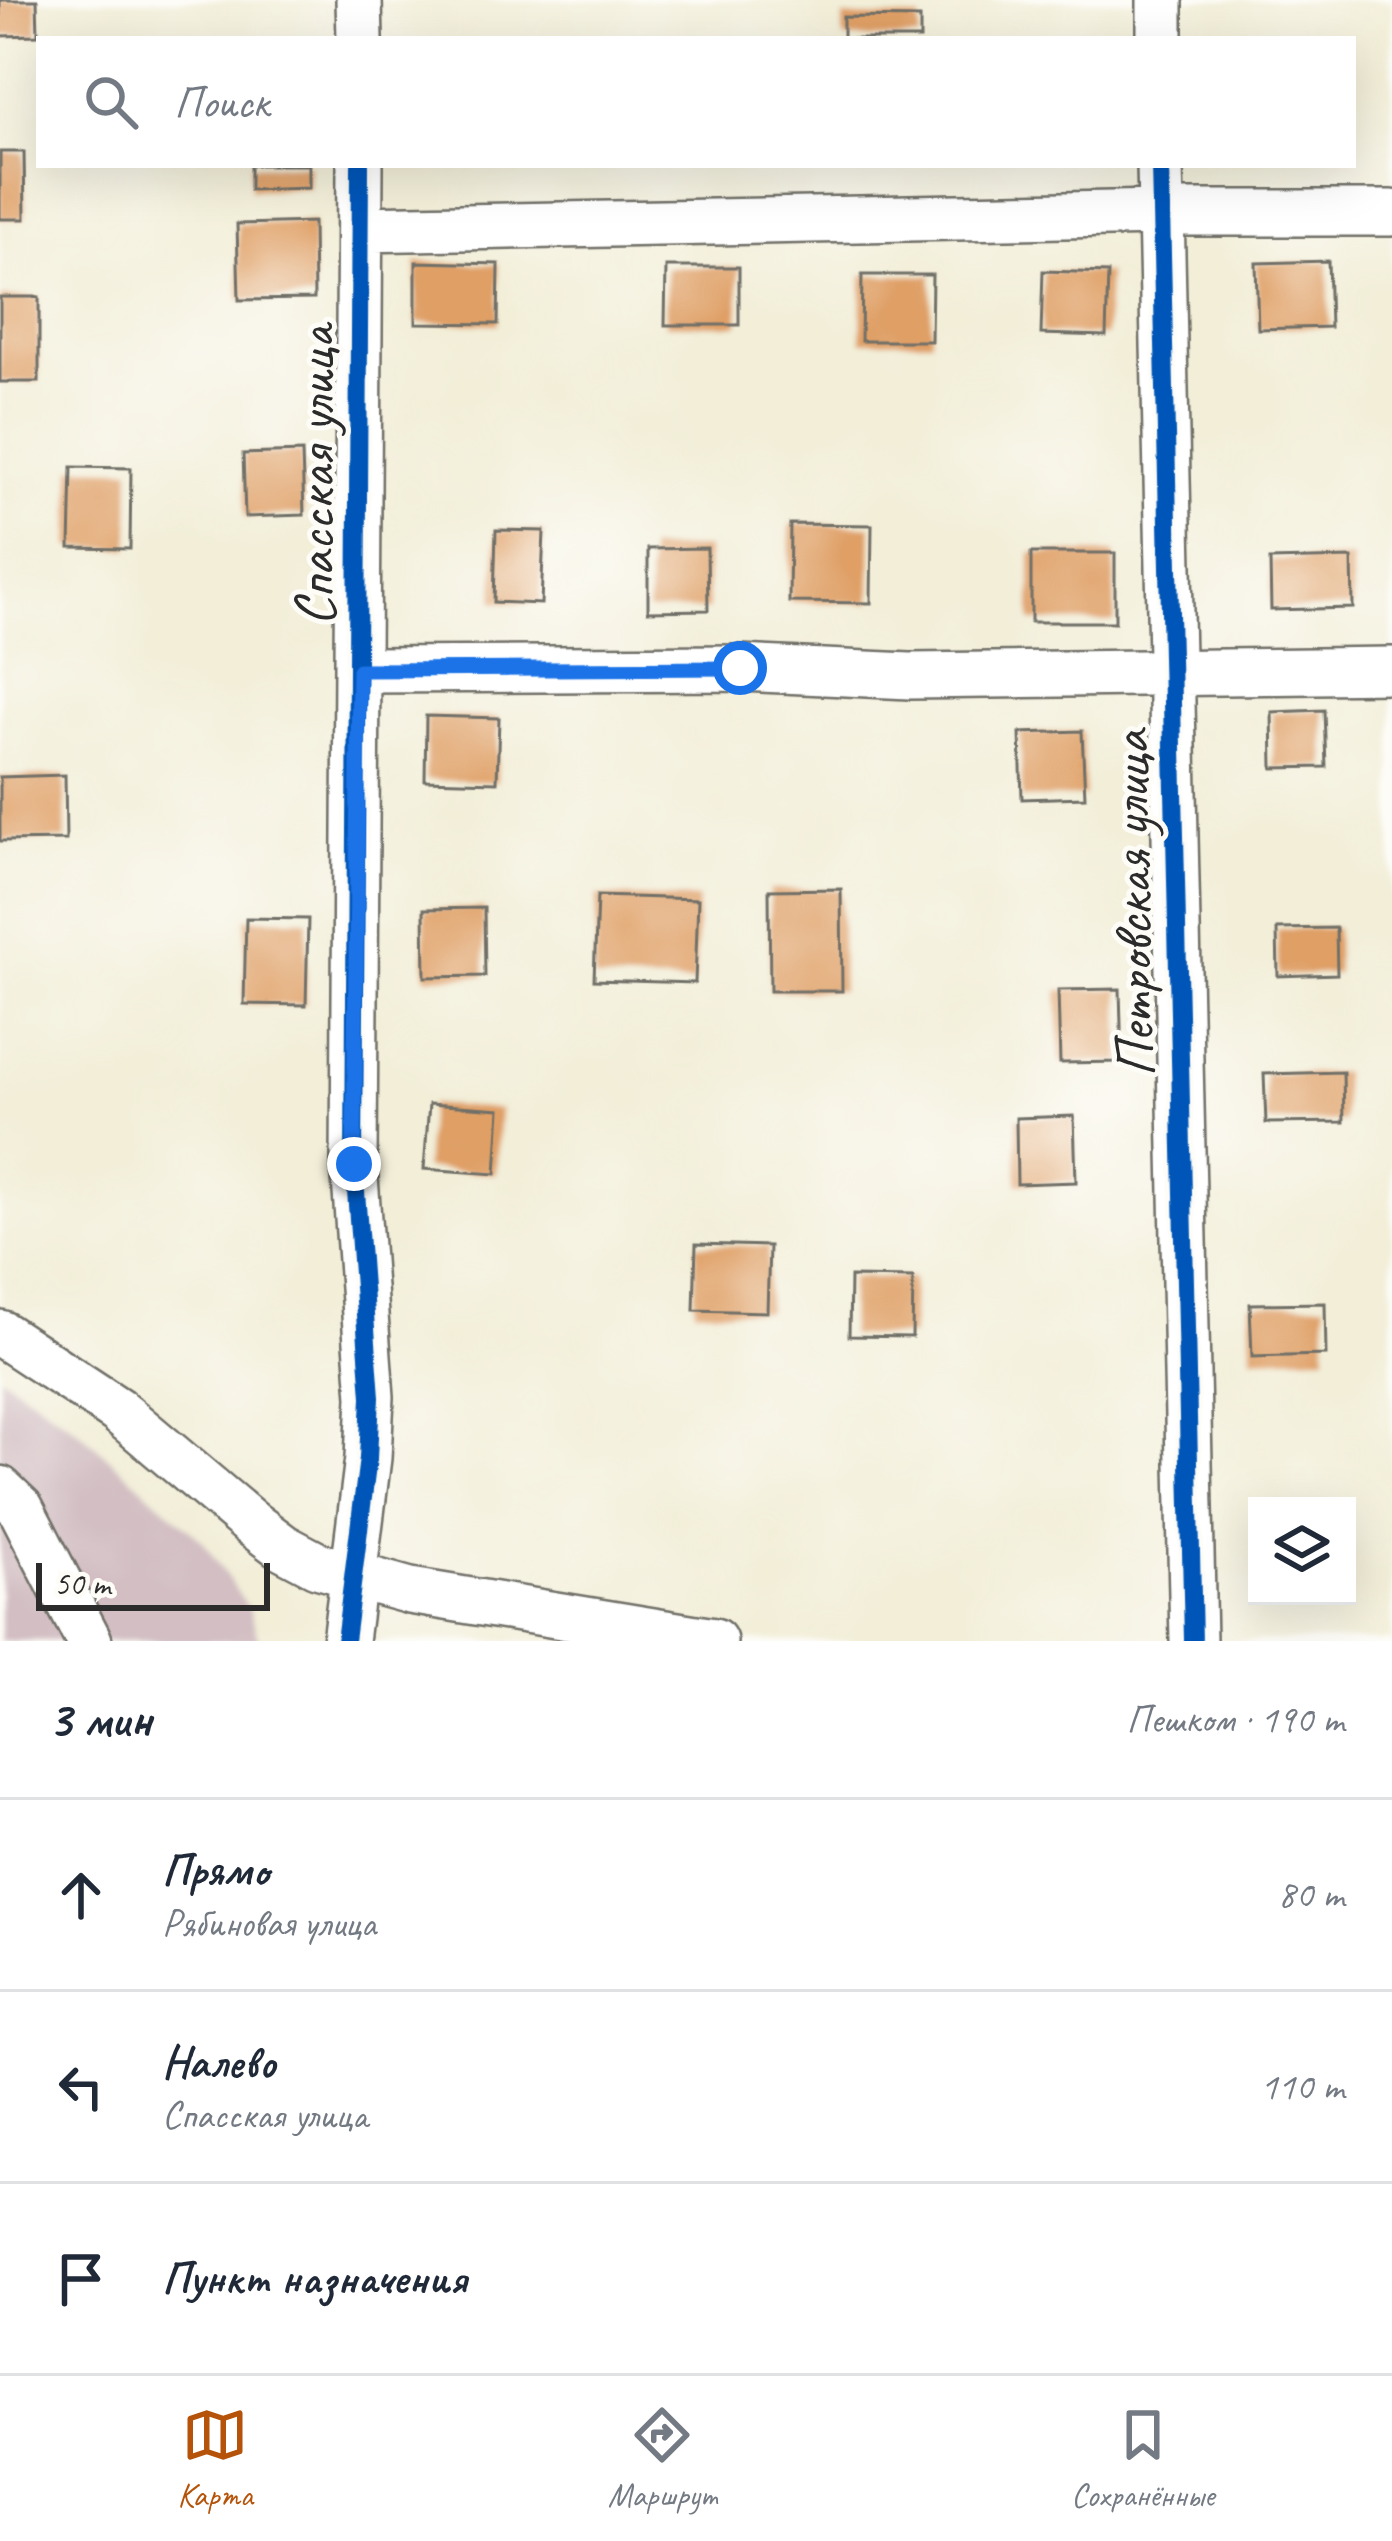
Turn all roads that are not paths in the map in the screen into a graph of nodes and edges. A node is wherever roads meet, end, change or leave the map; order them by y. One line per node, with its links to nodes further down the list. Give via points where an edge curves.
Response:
1 (359, 0): 3 (street)
2 (1160, 0): 4 (street)
3 (359, 36)
4 (1160, 36)
5 (360, 168): 9 (street, Спасская улица)
6 (1160, 168): 7 (street, Петровская улица)
7 (1160, 213): 8 (street); 9 (street); 12 (street, Петровская улица)
8 (1392, 213)
9 (360, 229): 10 (street, Спасская улица)
10 (359, 670): 12 (street); 15 (street, Спасская улица, via 354,1164 371,1397)
11 (1392, 670): 12 (street)
12 (1173, 672): 20 (street, Петровская улица)
13 (0, 1334): 15 (street, via 117,1409 283,1547)
14 (0, 1489): 17 (street, via 21,1509)
15 (351, 1578): 16 (street); 18 (street, Спасская улица)
16 (525, 1626): 19 (street)
17 (89, 1641)
18 (346, 1641)
19 (714, 1641)
20 (1192, 1641)

